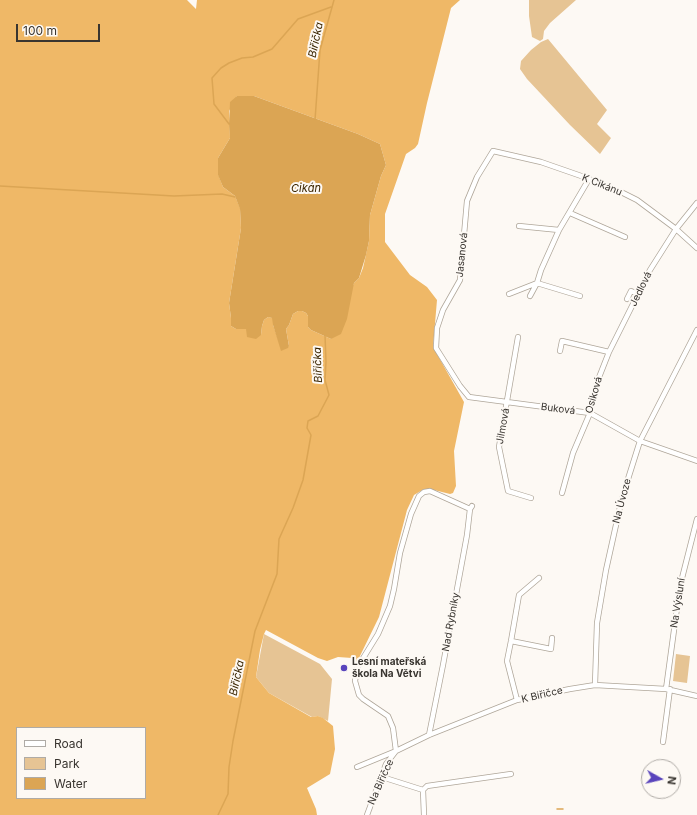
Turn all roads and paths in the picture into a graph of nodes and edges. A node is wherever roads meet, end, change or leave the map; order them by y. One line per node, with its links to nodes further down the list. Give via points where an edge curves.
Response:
1 (493, 152): 2 (street, K Cikánu, via 541,162); 20 (street, Jasanová, via 477,177 467,201 460,280 443,310 437,328 436,348)
2 (589, 179): 4 (street); 6 (street, K Cikánu, via 634,198)
3 (697, 204): 6 (street, Jedlová)
4 (570, 214): 7 (street); 8 (street)
5 (519, 226): 7 (street)
6 (676, 229): 9 (street, K Cikánu); 12 (street, Jedlová)
7 (560, 230): 10 (street)
8 (625, 237)
9 (697, 248)
10 (537, 283): 11 (street); 13 (street); 14 (street)
11 (509, 294)
12 (638, 294): 15 (street, via 631,291); 19 (street, Jedlová)
13 (530, 296)
14 (580, 296)
15 (627, 299)
16 (697, 330): 23 (street, Na Úvoze)
17 (518, 337): 21 (street, Jilmová)
18 (560, 351): 19 (street, via 562,341)
19 (609, 352): 22 (street, Osiková, via 596,385)
20 (469, 397): 21 (street, Buková)
21 (507, 403): 22 (street, Buková); 26 (street, Jilmová, via 499,447 508,491)
22 (590, 413): 23 (street, Buková); 25 (street, Osiková, via 573,453)
23 (640, 441): 24 (street, Buková); 31 (street, Na Úvoze, via 622,498 606,570 597,623)
24 (697, 460)
25 (562, 493)
26 (531, 498)
27 (697, 519): 32 (street, Na Výsluní, via 680,586)
28 (539, 578): 30 (street, via 519,595)
29 (552, 638): 30 (street, via 551,649)
30 (511, 641): 34 (street, via 507,662)
31 (595, 685): 32 (street, K Biřičce); 34 (street, K Biřičce)
32 (668, 689): 33 (street, K Biřičce); 36 (street, Na Výsluní)
33 (697, 696)
34 (517, 700): 35 (street, K Biřičce)
35 (429, 735): 37 (street, K Biřičce); 37 (street, Nad Rybníky, via 471,508 430,491 419,496 411,514 400,553 390,606 355,676 359,695 388,716 393,728)
36 (663, 742)
37 (396, 751): 38 (street, K Biřičce); 40 (street, Na Biřičce, via 386,764)
38 (357, 767)
39 (511, 774): 41 (street, via 427,786)
40 (382, 777): 41 (street); 42 (street, Na Biřičce)
41 (423, 790): 43 (street)
42 (367, 815)
43 (424, 815)

